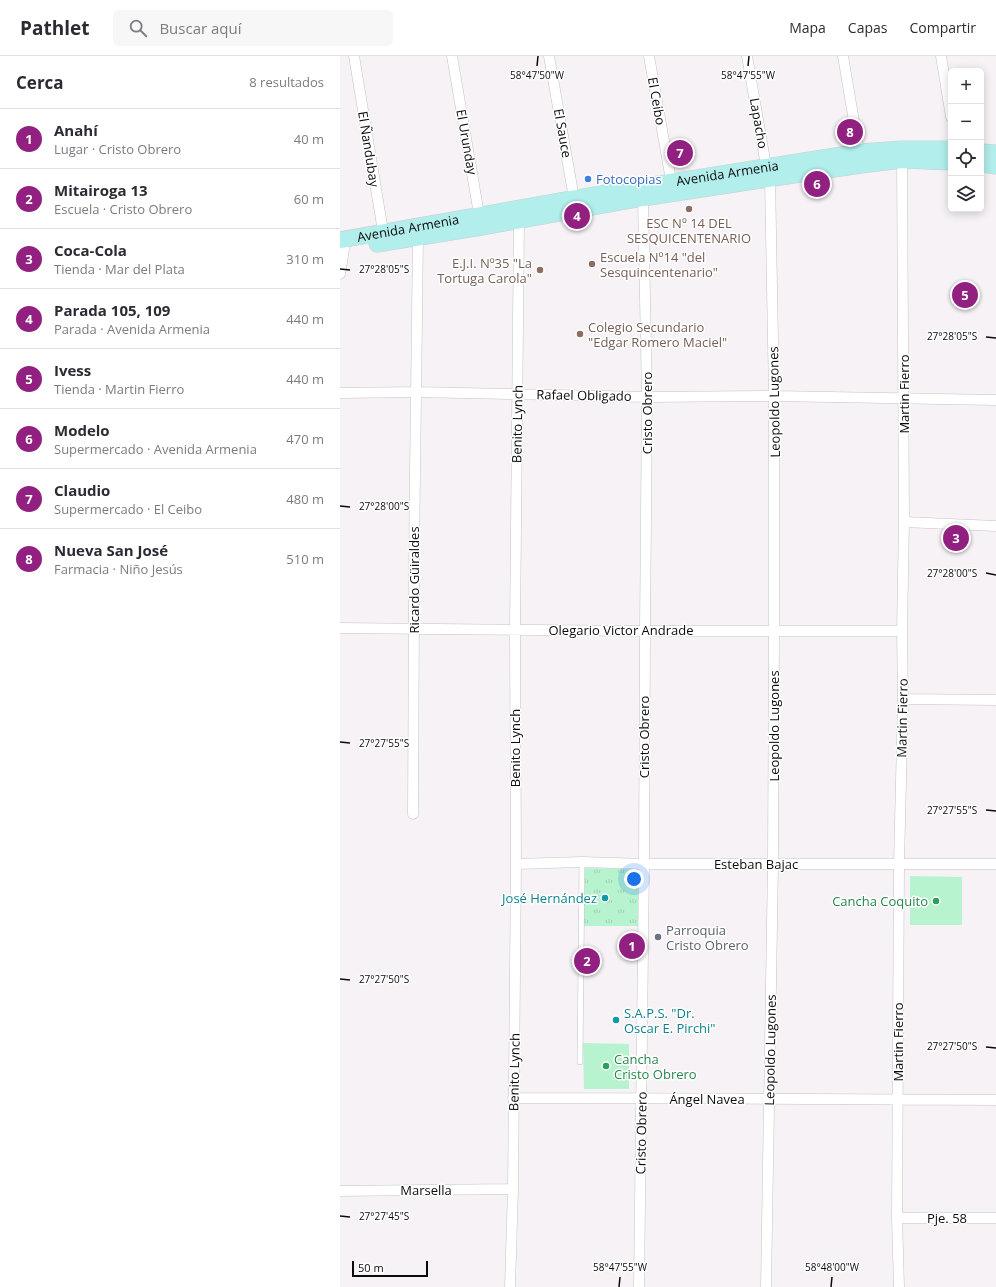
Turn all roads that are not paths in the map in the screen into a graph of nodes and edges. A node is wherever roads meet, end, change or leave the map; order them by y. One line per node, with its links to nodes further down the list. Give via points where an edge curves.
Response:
1 (354, 56): 24 (street, El Ñandubay)
2 (452, 56): 22 (street, El Urunday)
3 (549, 56): 20 (street, El Sauce)
4 (649, 56): 18 (street, El Ceibo)
5 (747, 56): 17 (street, Lapacho)
6 (843, 56): 13 (street)
7 (941, 56): 8 (street)
8 (949, 104)
9 (948, 149): 12 (main road, Avenida Armenia)
10 (984, 152): 11 (main road)
11 (996, 153)
12 (902, 154): 13 (main road, Avenida Armenia); 14 (main road, Avenida Armenia); 32 (street, Martin Fierro)
13 (860, 158): 17 (main road, Avenida Armenia)
14 (948, 162)
15 (984, 164): 16 (main road)
16 (996, 166)
17 (768, 172): 18 (main road, Avenida Armenia); 30 (street, Leopoldo Lugones)
18 (672, 188): 19 (main road, Avenida Armenia)
19 (641, 193): 20 (main road, Avenida Armenia); 31 (street, Cristo Obrero)
20 (575, 204): 21 (main road, Avenida Armenia)
21 (518, 214): 22 (main road, Avenida Armenia); 29 (street, Benito Lynch)
22 (481, 221): 23 (main road, Avenida Armenia)
23 (418, 232): 24 (main road, Avenida Armenia); 27 (street, Ricardo Güiraldes)
24 (384, 237): 25 (main road, Avenida Armenia)
25 (341, 245): 26 (street)
26 (340, 274)
27 (415, 392): 28 (street, Rafael Obligado); 29 (street, Rafael Obligado); 37 (street, Ricardo Güiraldes)
28 (340, 393)
29 (517, 394): 31 (street, Rafael Obligado); 38 (street, Benito Lynch)
30 (774, 396): 31 (street, Rafael Obligado); 32 (street, Rafael Obligado); 40 (street, Leopoldo Lugones)
31 (647, 397): 39 (street, Cristo Obrero)
32 (904, 397): 33 (street, Rafael Obligado); 34 (street, Martin Fierro)
33 (996, 400)
34 (904, 522): 35 (street); 41 (street, Martin Fierro)
35 (996, 526)
36 (340, 628): 37 (street, Olegario Victor Andrade)
37 (413, 629): 38 (street, Olegario Victor Andrade); 44 (street, Ricardo Güiraldes)
38 (515, 630): 39 (street, Olegario Victor Andrade); 46 (street, Benito Lynch)
39 (645, 631): 40 (street, Olegario Victor Andrade); 47 (street, Cristo Obrero)
40 (774, 631): 41 (street, Olegario Victor Andrade); 48 (street, Leopoldo Lugones)
41 (902, 631): 42 (street, Martin Fierro)
42 (903, 699): 43 (street); 49 (street, Martin Fierro)
43 (996, 700)
44 (413, 814)
45 (582, 862): 46 (street, Esteban Bajac); 47 (street, Esteban Bajac); 51 (lane)
46 (516, 864): 52 (street, Benito Lynch)
47 (644, 864): 48 (street, Esteban Bajac); 53 (street, Cristo Obrero)
48 (773, 864): 49 (street, Esteban Bajac); 55 (street, Leopoldo Lugones)
49 (899, 864): 50 (street, Esteban Bajac); 54 (street, Martin Fierro)
50 (996, 864)
51 (580, 1062)
52 (513, 1098): 53 (street, Ángel Navea); 57 (street, Benito Lynch)
53 (641, 1099): 55 (street, Ángel Navea); 62 (street, Cristo Obrero)
54 (898, 1099): 55 (street, Ángel Navea); 56 (street, Ángel Navea); 59 (street, Martin Fierro)
55 (769, 1100): 63 (street, Leopoldo Lugones)
56 (996, 1100)
57 (513, 1189): 58 (street, Marsella); 61 (street, Benito Lynch)
58 (340, 1190)
59 (898, 1218): 60 (street, Pje. 58); 64 (street, Martin Fierro)
60 (996, 1218)
61 (510, 1287)
62 (640, 1287)
63 (766, 1287)
64 (899, 1287)

